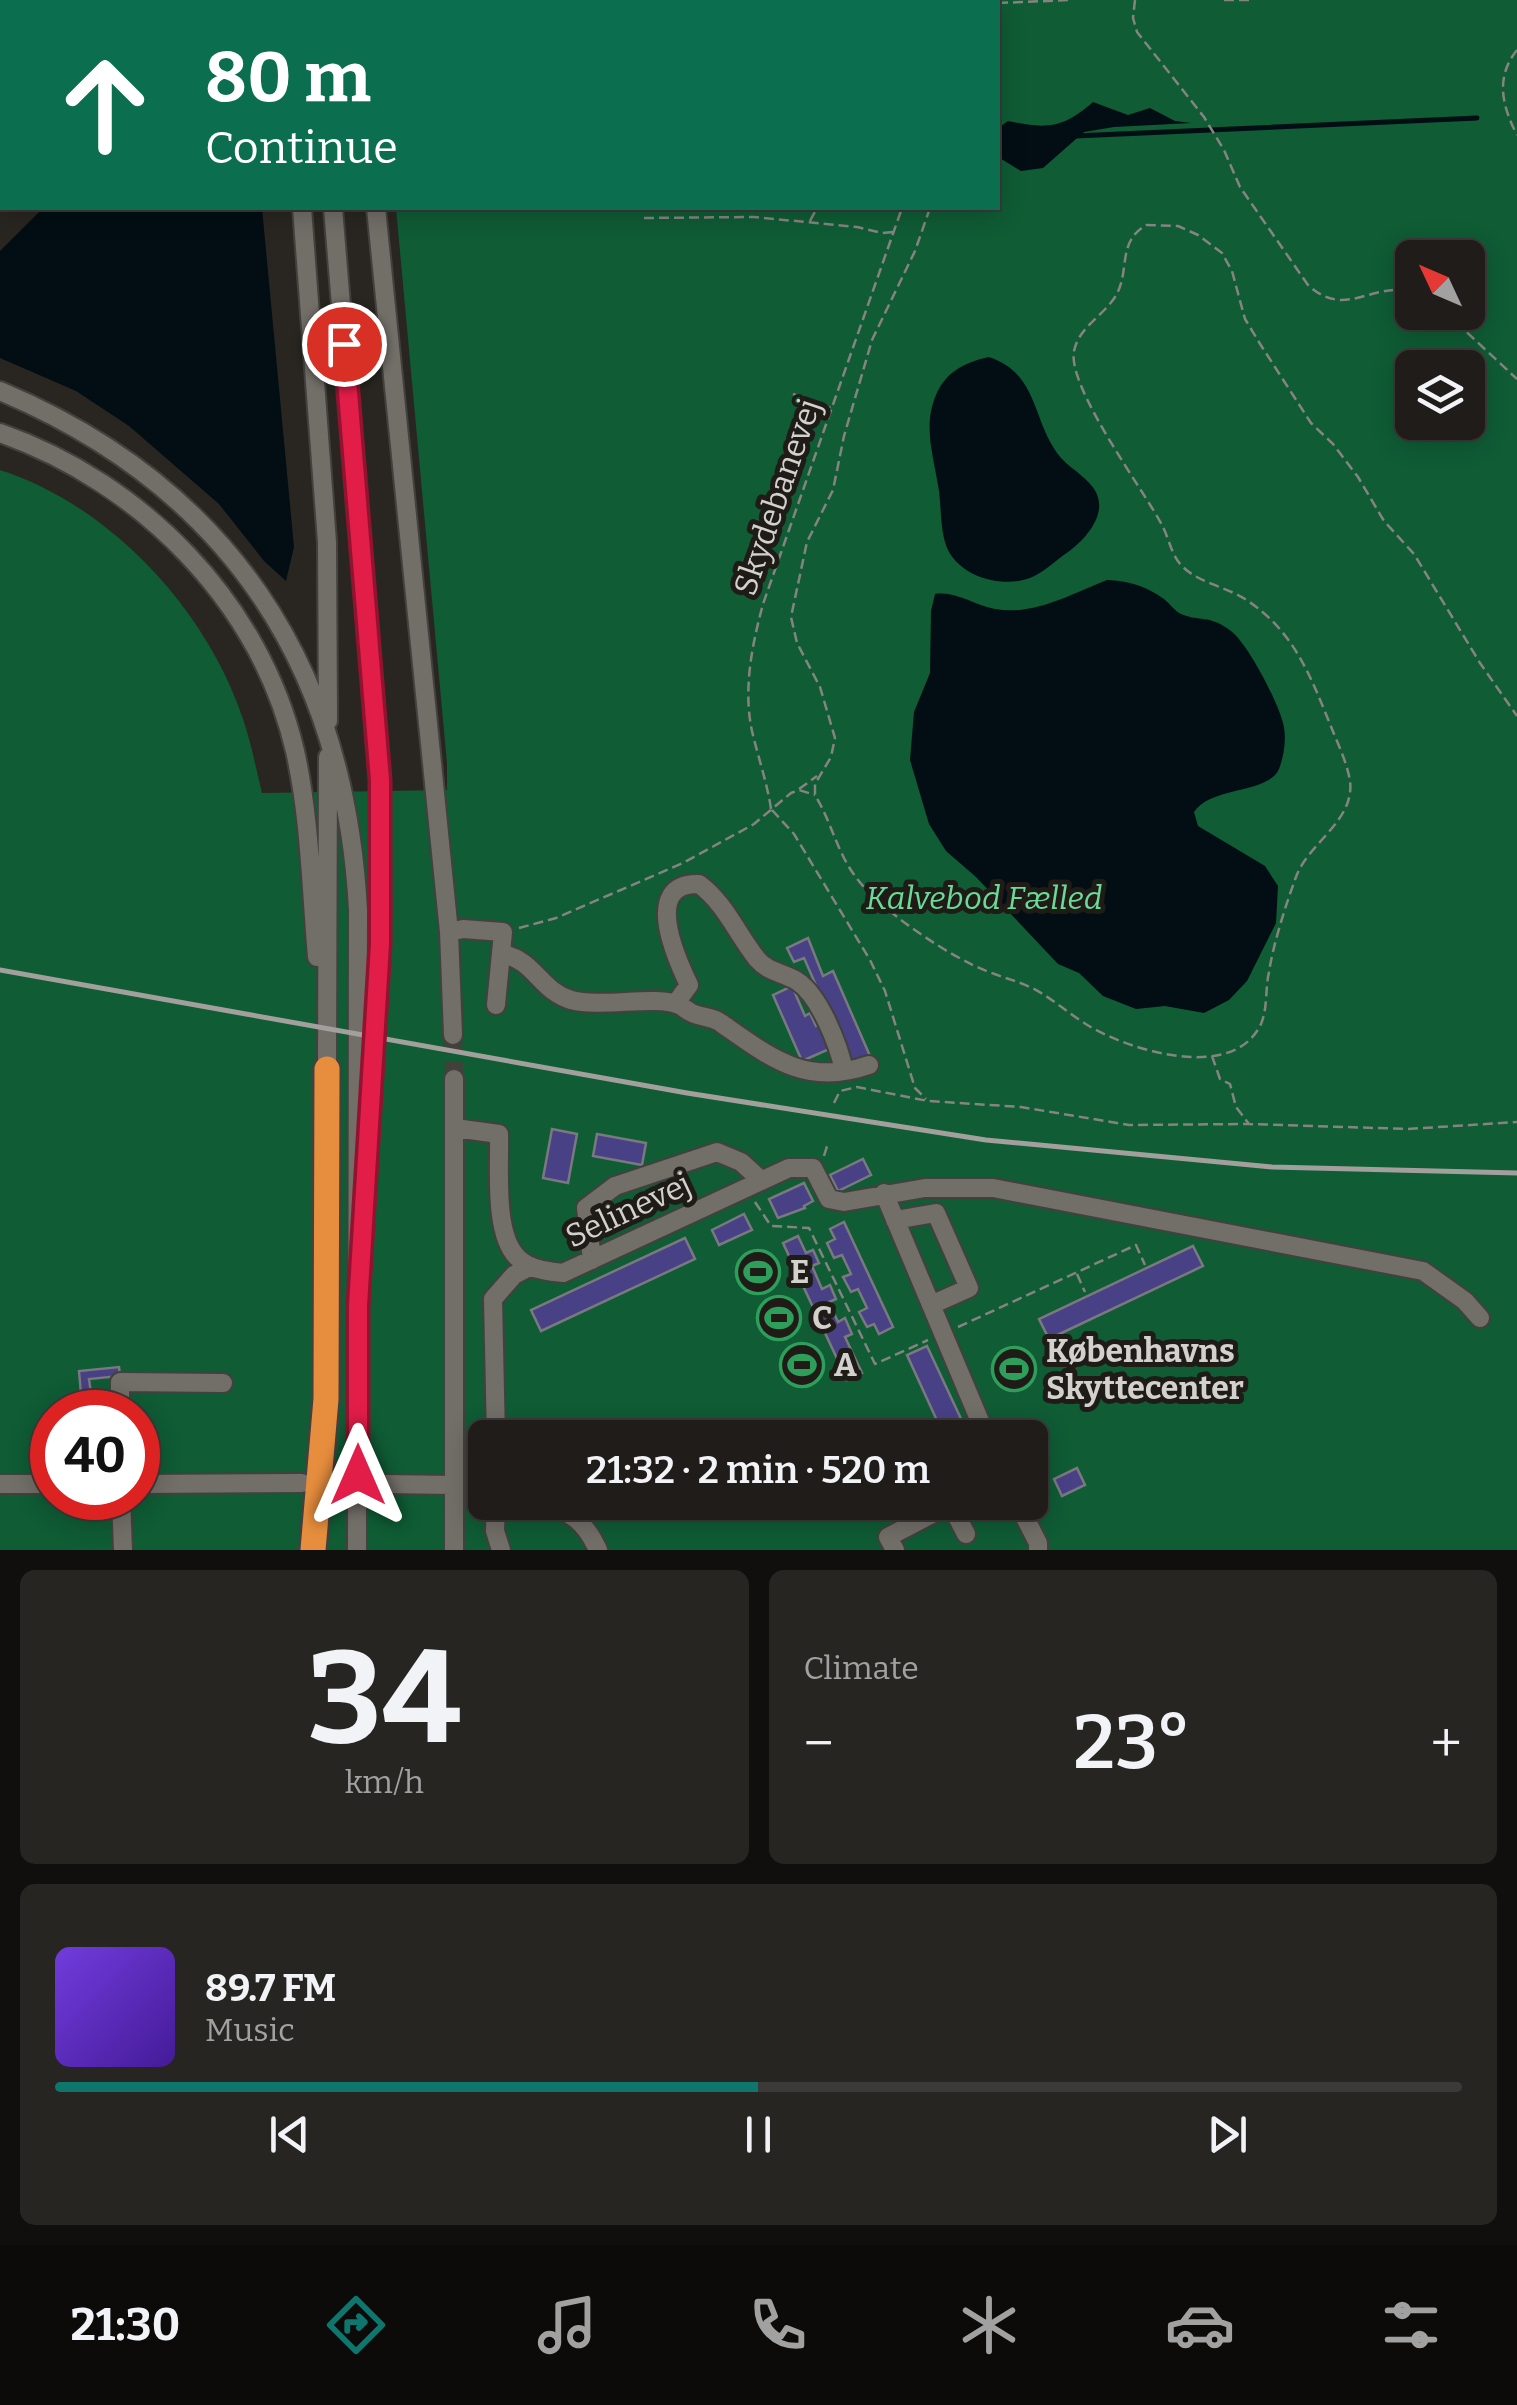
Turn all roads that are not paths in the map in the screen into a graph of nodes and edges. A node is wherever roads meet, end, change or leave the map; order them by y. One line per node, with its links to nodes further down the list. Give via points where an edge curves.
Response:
1 (302, 210): 6 (street, via 327,542)
2 (333, 210): 23 (street, via 381,813 378,1010)
3 (376, 210): 7 (street)
4 (0, 391): 6 (street, via 110,447 212,534 288,640)
5 (0, 433): 13 (street, via 51,453 162,527 245,630 275,689 304,801)
6 (328, 732): 13 (street); 23 (street, via 349,816 358,910)
7 (448, 932): 8 (street, via 503,932); 11 (street)
8 (502, 954): 9 (street, via 518,957 570,1000); 10 (street)
9 (676, 1003): 14 (street, via 718,1020 792,1069); 14 (street, via 689,985 670,942 667,909 682,886 699,884 762,965 806,989)
10 (496, 1004)
11 (453, 1036)
12 (869, 1065): 14 (street)
13 (327, 1069): 27 (highway)
14 (844, 1071)
15 (454, 1079): 16 (street)
16 (455, 1128): 21 (street, Selinevej, via 499,1134 503,1228 508,1245); 35 (street)
17 (762, 1181): 18 (street, Selinevej, via 789,1168 813,1168 829,1199); 20 (street, Selinevej); 20 (street, via 717,1152 615,1186 586,1208)
18 (884, 1193): 19 (street); 24 (street, via 992,1188 1424,1272)
19 (895, 1220): 22 (street); 22 (street, via 936,1212 969,1288)
20 (592, 1260): 21 (street, Selinevej, via 563,1274)
21 (530, 1266): 28 (street, via 493,1299)
22 (930, 1305): 29 (street)
23 (358, 1306): 46 (street)
24 (1480, 1318)
25 (224, 1383): 26 (street, via 120,1382)
26 (120, 1390)
27 (326, 1399): 44 (highway); 45 (highway)
28 (496, 1420)
29 (978, 1420)
30 (302, 1483): 33 (street)
31 (0, 1484): 32 (street)
32 (30, 1484)
33 (160, 1484)
34 (384, 1484): 35 (street)
35 (454, 1485): 47 (street)
36 (122, 1520): 43 (street)
37 (496, 1520): 48 (street)
38 (579, 1520): 49 (street)
39 (921, 1520): 50 (street, via 888,1537)
40 (960, 1520): 42 (street)
41 (1026, 1520): 51 (street)
42 (966, 1534)
43 (123, 1550)
44 (313, 1550)
45 (326, 1550)
46 (357, 1550)
47 (454, 1550)
48 (501, 1550)
49 (598, 1550)
50 (895, 1550)
51 (1038, 1550)

